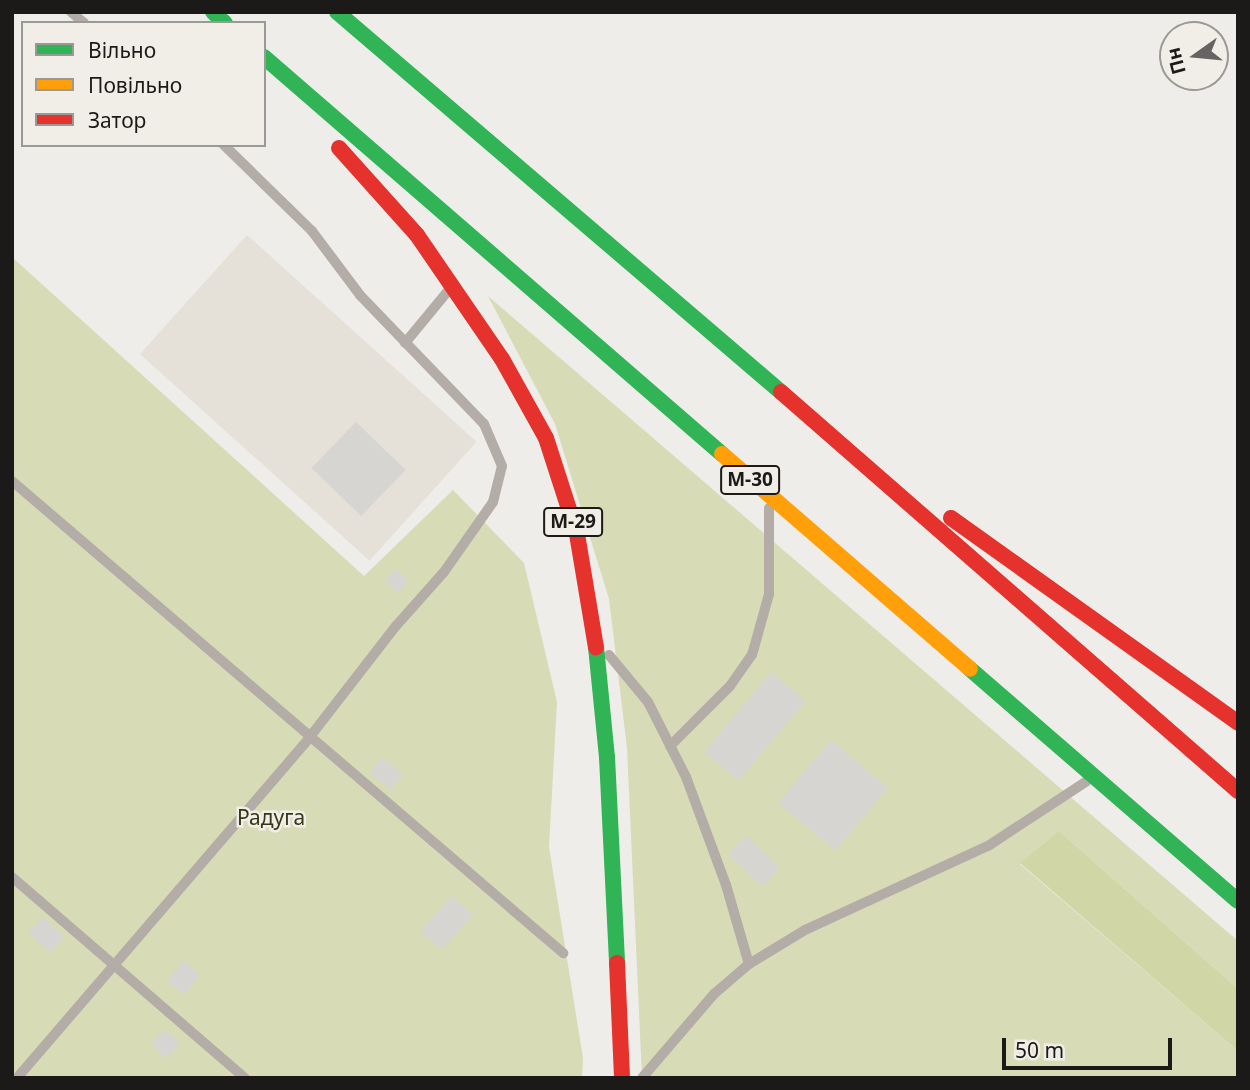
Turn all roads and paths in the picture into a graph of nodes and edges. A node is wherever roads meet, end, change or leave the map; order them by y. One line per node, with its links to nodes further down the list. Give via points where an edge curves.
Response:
1 (337, 12): 7 (highway)
2 (266, 59): 9 (highway, М-30)
3 (266, 66): 5 (highway, М-29, via 417,235)
4 (226, 147): 6 (lane, via 312,231 360,295)
5 (455, 285): 6 (lane); 10 (highway, М-29, via 546,438 577,534)
6 (405, 343): 12 (lane, via 484,424 502,466 493,502 444,572)
7 (829, 433): 11 (highway); 15 (highway, via 958,551)
8 (12, 481): 12 (lane)
9 (769, 497): 13 (lane, via 769,594 752,655 730,686); 14 (highway, М-30)
10 (595, 638): 13 (lane, via 648,702); 23 (highway, М-29, via 607,757)
11 (1238, 723)
12 (309, 738): 18 (lane); 20 (lane)
13 (670, 746): 19 (lane, via 726,885)
14 (1092, 778): 17 (highway, М-30); 19 (lane, via 988,846 806,930)
15 (1238, 791)
16 (12, 877): 20 (lane)
17 (1238, 901)
18 (563, 953)
19 (749, 964): 24 (lane, via 714,994)
20 (111, 966): 21 (lane); 22 (lane)
21 (17, 1078)
22 (245, 1078)
23 (622, 1078)
24 (642, 1078)

